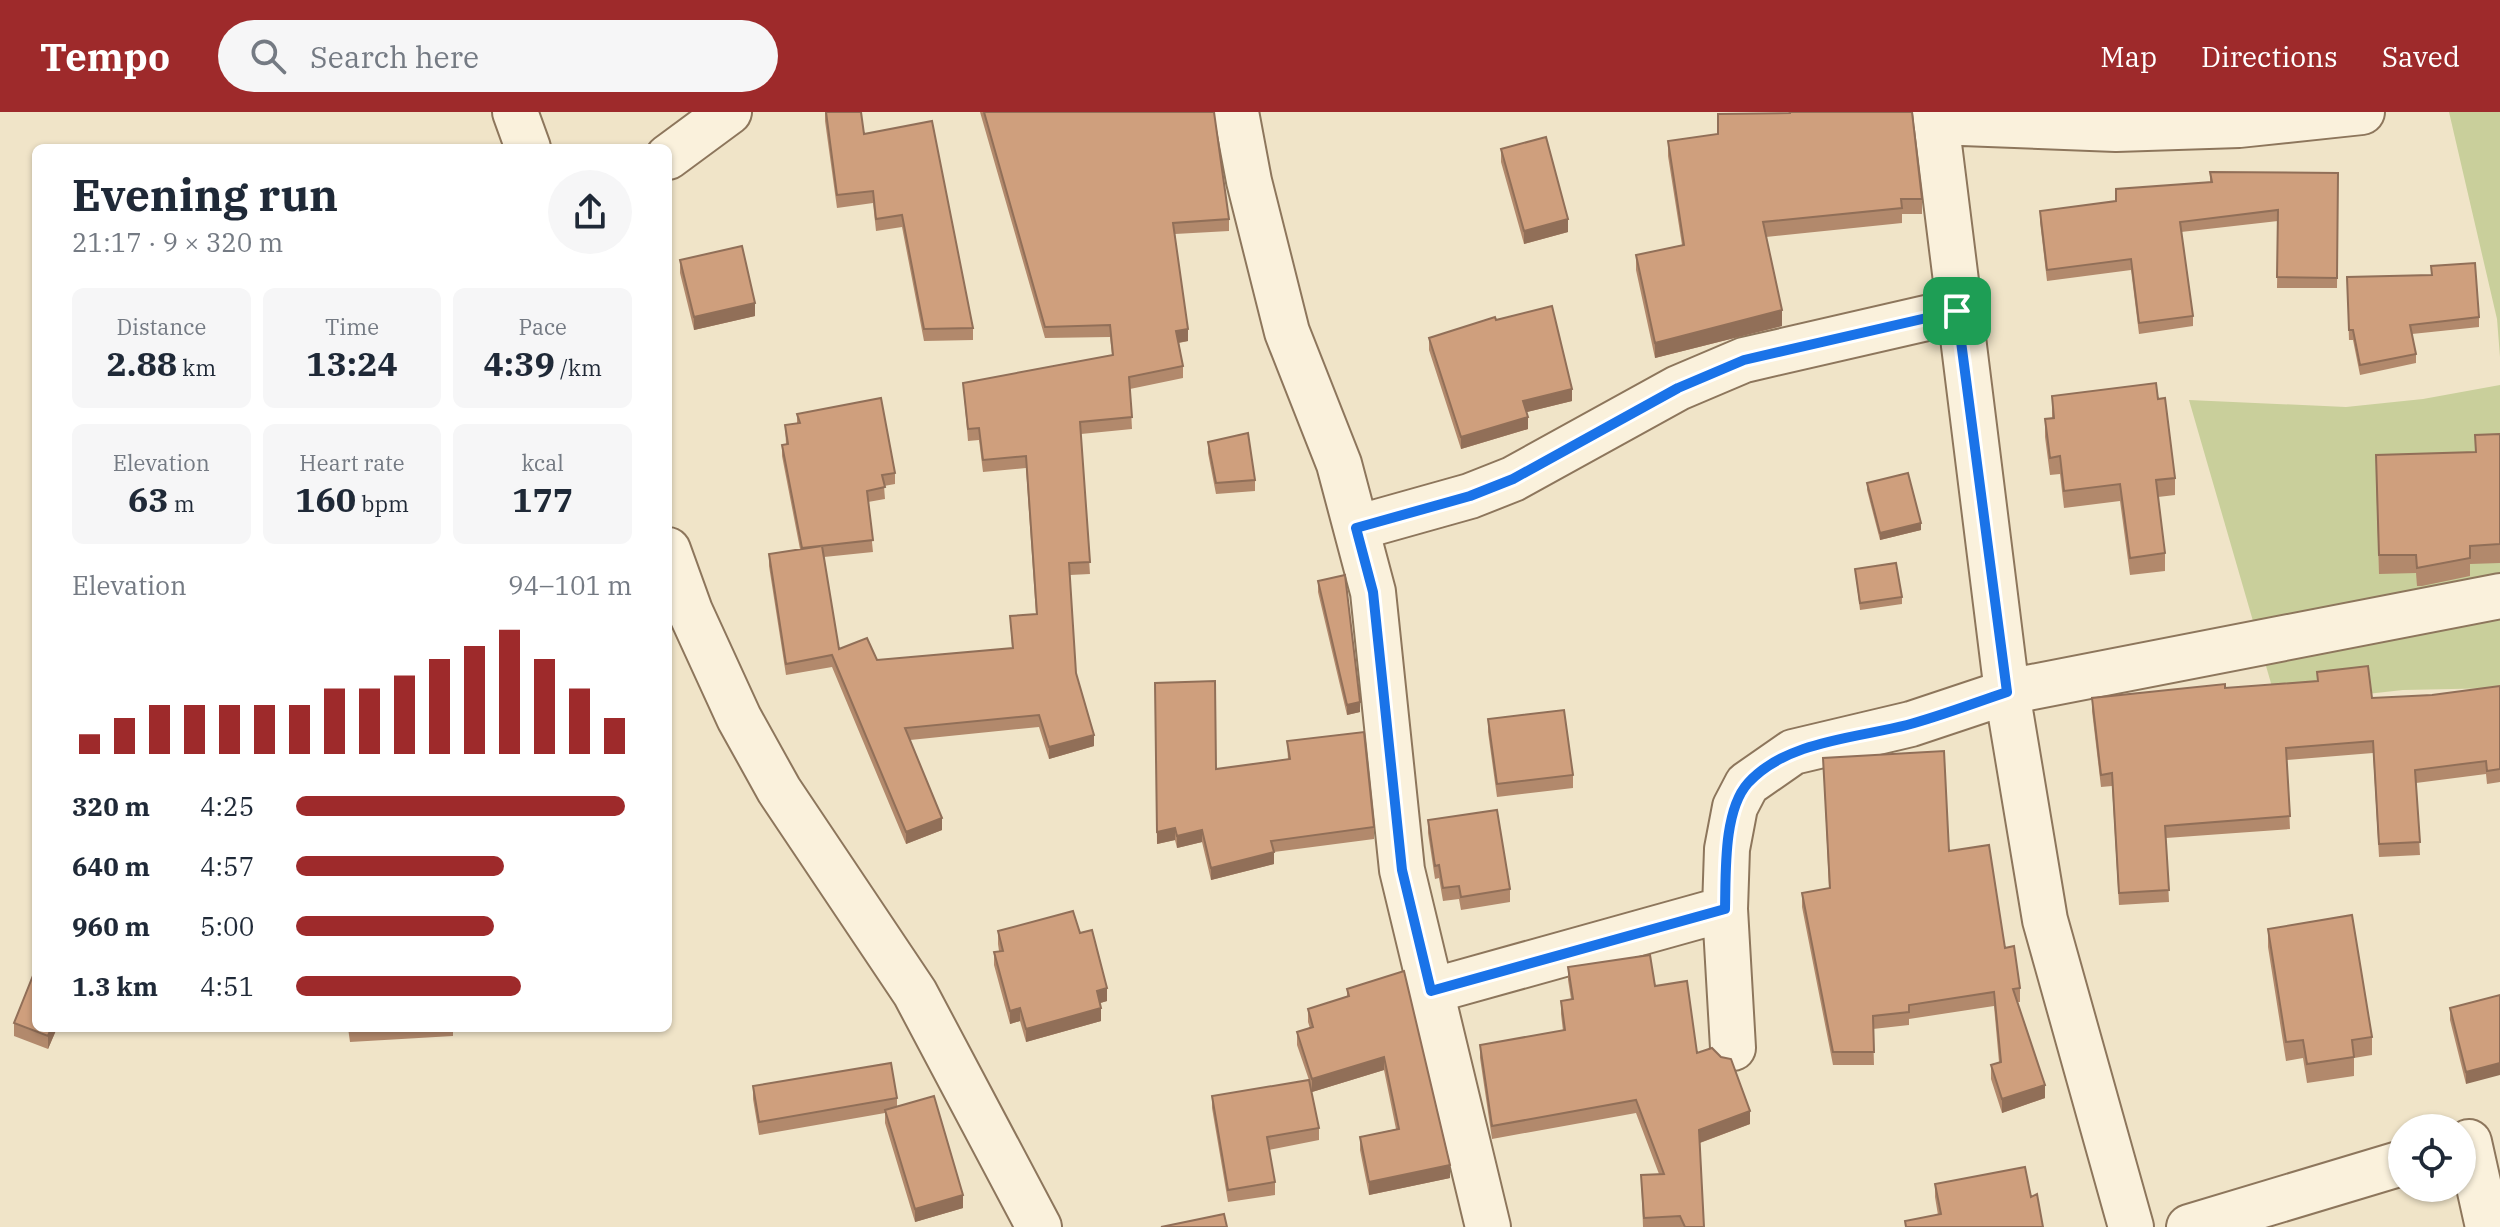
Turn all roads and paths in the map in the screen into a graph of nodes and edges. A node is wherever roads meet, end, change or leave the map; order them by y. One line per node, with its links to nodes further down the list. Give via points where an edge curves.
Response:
1 (515, 112): 6 (street)
2 (729, 112): 7 (street)
3 (1236, 112): 9 (street, via 1287,332 1339,464)
4 (2362, 112): 5 (street, via 2239,125 2116,129)
5 (1935, 117): 8 (street)
6 (527, 144)
7 (672, 154)
8 (1957, 311): 9 (street, via 1744,360 1678,388 1513,479); 12 (street)
9 (1356, 528): 14 (street, via 1373,592 1402,870)
10 (672, 561): 18 (street, via 739,718 779,790 915,993)
11 (2500, 596): 12 (street)
12 (2007, 692): 13 (street, via 1911,724 1793,752 1747,784 1735,807 1727,849); 20 (street, via 2045,920)
13 (1725, 909): 14 (street); 15 (street)
14 (1431, 991): 19 (street)
15 (1733, 1048)
16 (2477, 1139): 22 (street)
17 (2388, 1167): 21 (street)
18 (1039, 1227)
19 (1488, 1227)
20 (2131, 1227)
21 (2189, 1227)
22 (2488, 1227)

